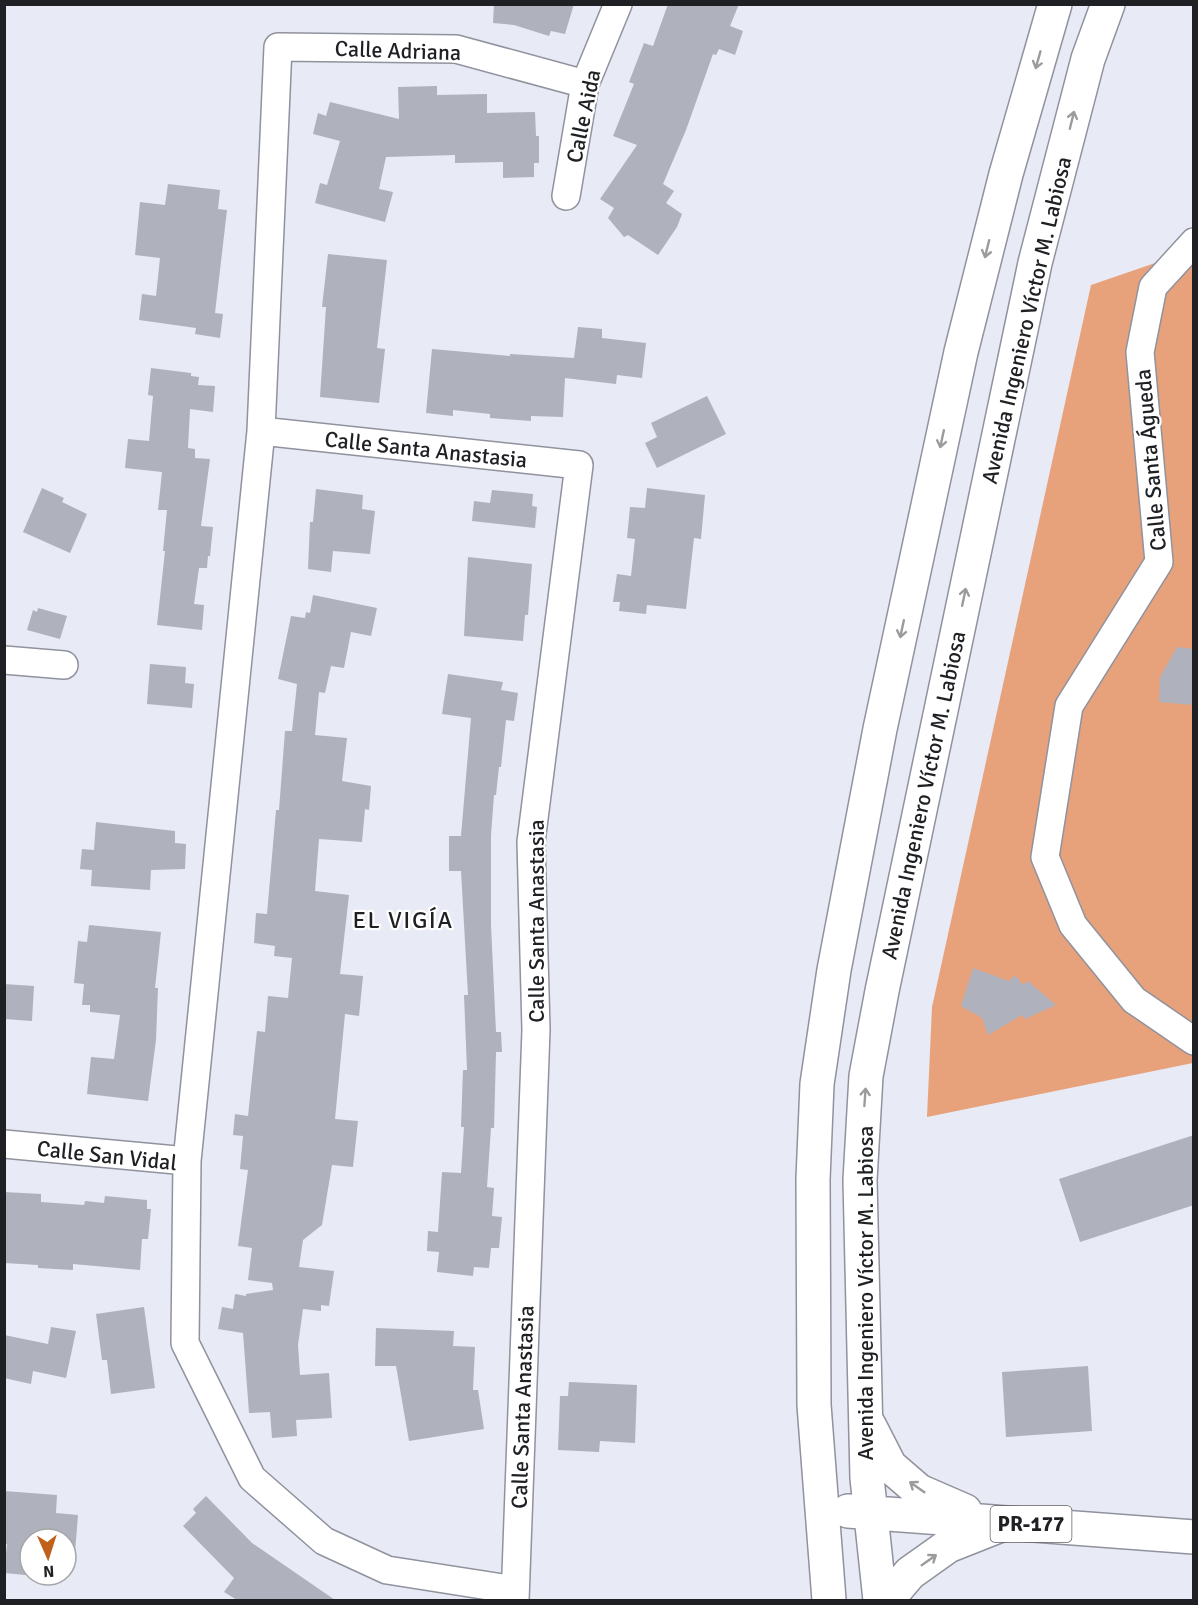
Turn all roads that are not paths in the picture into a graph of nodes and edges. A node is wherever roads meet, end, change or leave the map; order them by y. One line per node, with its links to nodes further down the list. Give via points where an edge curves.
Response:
1 (618, 4): 4 (street, Calle Aida)
2 (1055, 4): 15 (main road, Avenida Ingeniero Víctor M. Labiosa, one-way to 15, via 961,352 880,729 834,970 817,1084 813,1179 814,1405)
3 (1108, 4): 14 (main road, Avenida Ingeniero Víctor M. Labiosa, one-way to 3, via 860,1180 866,1076 1035,263 1088,59)
4 (585, 84): 5 (street, Calle Aida); 7 (street, Calle Adriana, via 456,49 278,46)
5 (566, 196)
6 (1194, 242): 10 (street, Calle Santa Águeda, via 1153,287 1140,351 1159,562 1069,706 1045,857 1074,925 1134,1000)
7 (261, 432): 12 (street); 19 (street, Calle Santa Anastasia, via 579,465 531,842 536,1030)
8 (4, 660): 9 (street)
9 (63, 665)
10 (1194, 1041)
11 (4, 1144): 12 (street, Calle San Vidal)
12 (187, 1161): 13 (street, Calle San Vidal)
13 (186, 1295): 19 (street, Calle Santa Anastasia, via 185,1343 252,1478 324,1541 387,1570)
14 (864, 1416): 16 (main road, Avenida Ingeniero Víctor M. Labiosa); 17 (main road, one-way to 14, via 919,1491 890,1466)
15 (823, 1510): 16 (main road, PR-177); 20 (main road, Avenida Ingeniero Víctor M. Labiosa)
16 (869, 1512): 17 (main road, PR-177); 21 (main road, Avenida Ingeniero Víctor M. Labiosa)
17 (998, 1522): 18 (main road, PR-177); 22 (main road, one-way to 17, via 910,1573 948,1546)
18 (1194, 1537)
19 (515, 1595)
20 (829, 1600)
21 (880, 1600)
22 (887, 1600)

